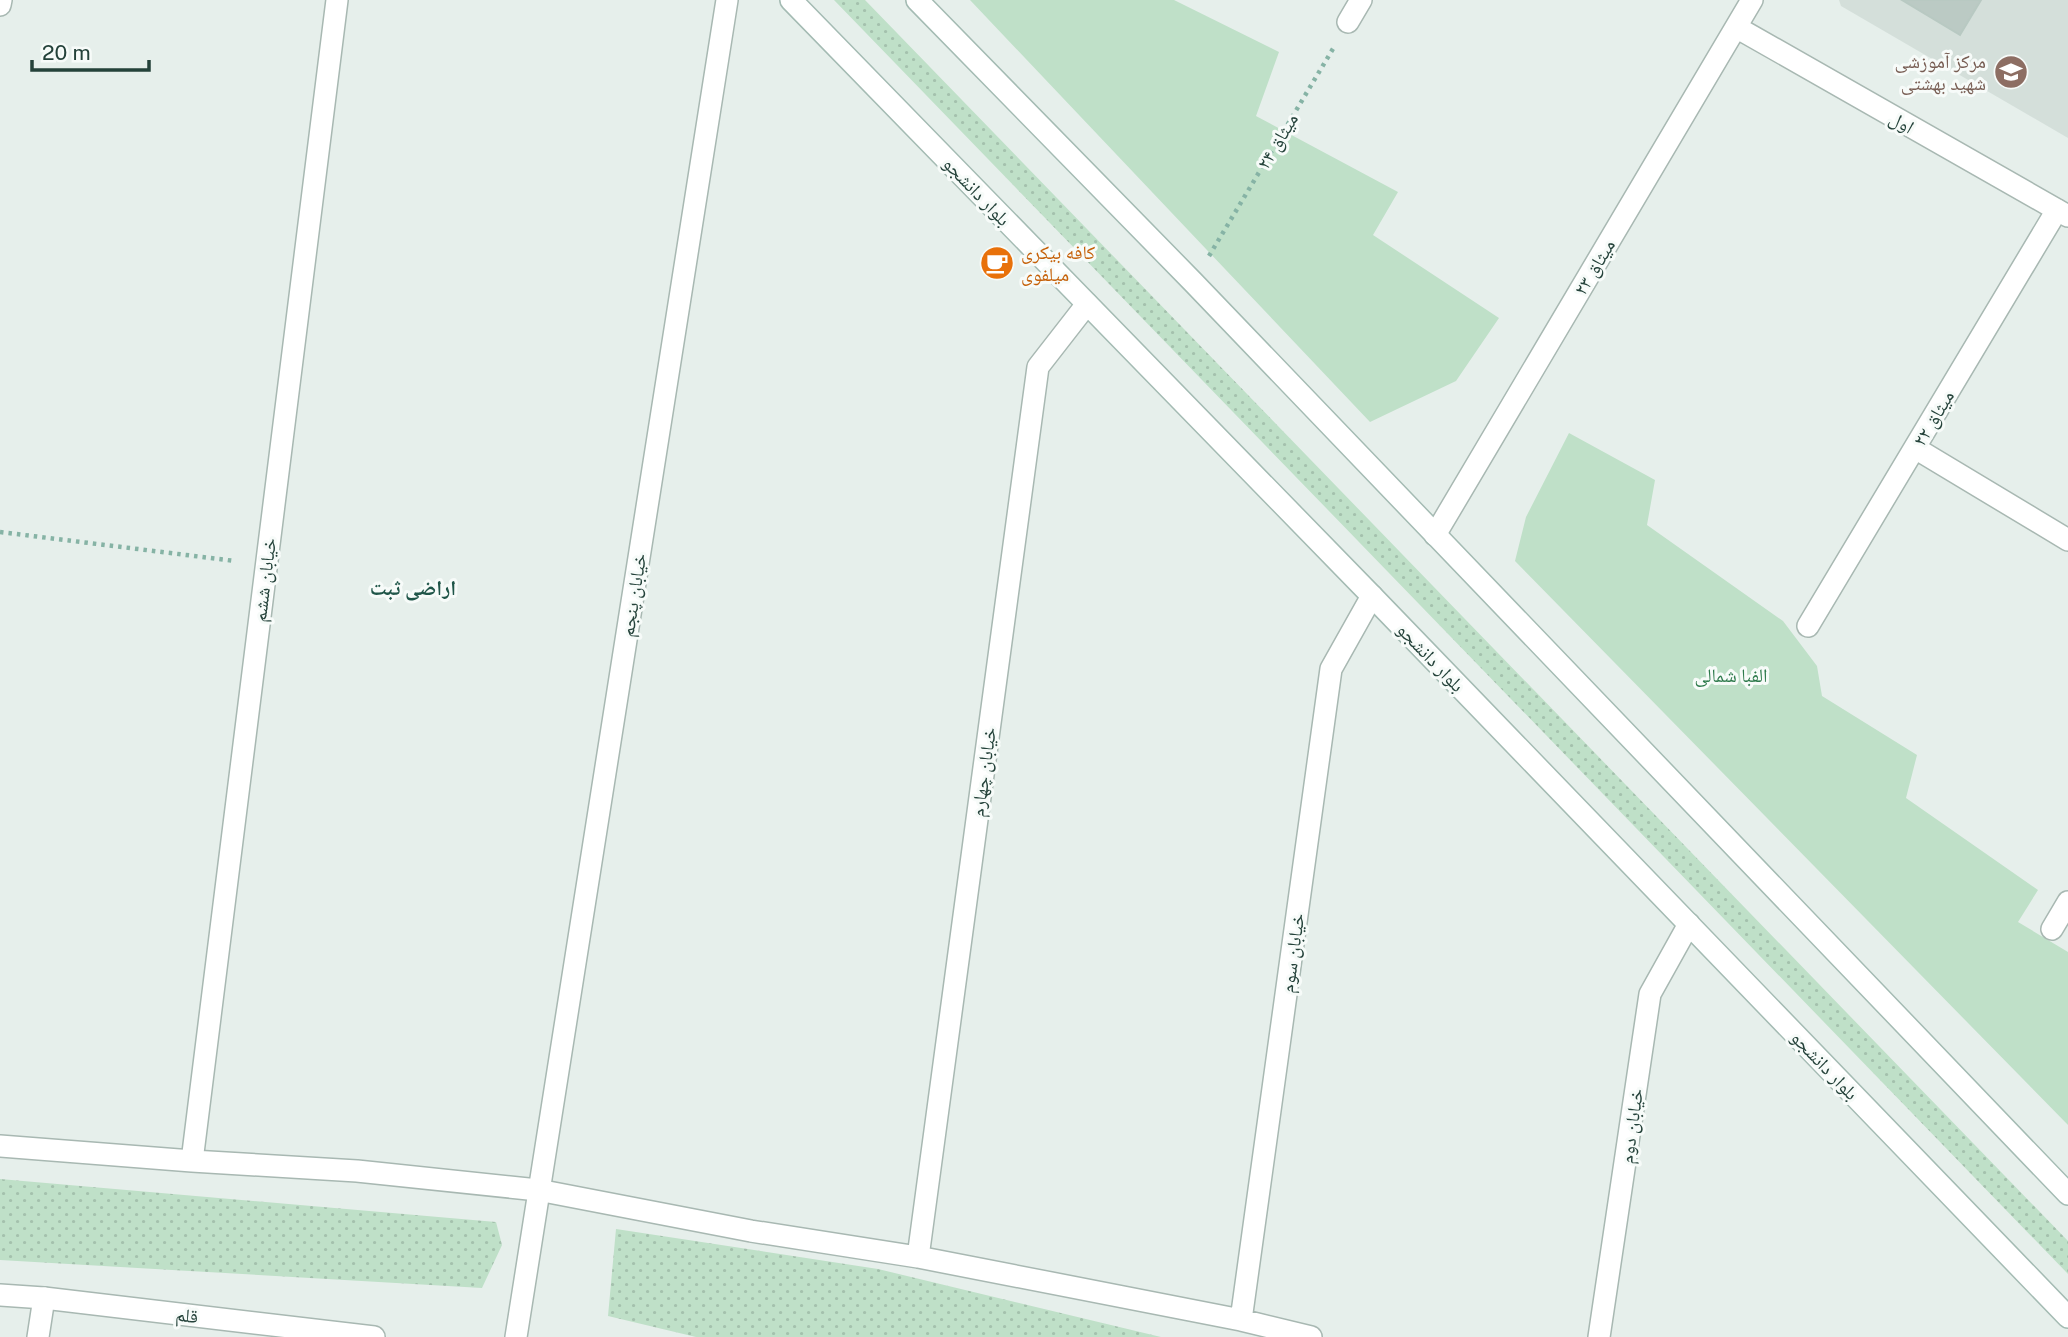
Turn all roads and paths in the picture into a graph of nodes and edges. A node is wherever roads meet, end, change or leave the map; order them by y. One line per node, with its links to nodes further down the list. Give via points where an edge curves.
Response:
1 (337, 0): 16 (street, خیابان ششم)
2 (727, 0): 24 (street, خیابان پنجم)
3 (791, 0): 11 (street, بلوار دانشجو)
4 (917, 0): 10 (street)
5 (1361, 0): 7 (street)
6 (1752, 0): 8 (street, میثاق ۲۳)
7 (1349, 22): 10 (path, میثاق ۲۴)
8 (1737, 27): 9 (street, اول); 14 (street, میثاق ۲۳)
9 (2063, 213): 12 (street, میثاق ۲۲)
10 (1193, 282): 14 (street)
11 (1087, 304): 17 (street, بلوار دانشجو); 26 (street, خیابان چهارم, via 1038,367)
12 (1915, 448): 15 (street); 18 (street, میثاق ۲۲)
13 (0, 532): 16 (path)
14 (1435, 535): 25 (street)
15 (2068, 540)
16 (266, 565): 23 (street, خیابان ششم)
17 (1372, 596): 20 (street, بلوار دانشجو); 30 (street, خیابان سوم, via 1331,669)
18 (1808, 626)
19 (2068, 902): 21 (street)
20 (1689, 924): 29 (street, بلوار دانشجو); 35 (street, خیابان دوم, via 1650,994)
21 (2052, 929)
22 (0, 1146): 23 (street)
23 (191, 1161): 24 (street, via 357,1171)
24 (538, 1190): 26 (street); 33 (street, خیابان پنجم)
25 (2068, 1194)
26 (918, 1257): 30 (street)
27 (0, 1295): 28 (street, قلم)
28 (44, 1298): 31 (street); 32 (street, قلم)
29 (2068, 1317)
30 (1241, 1320): 34 (street)
31 (38, 1337)
32 (374, 1337)
33 (516, 1337)
34 (1311, 1337)
35 (1599, 1337)

